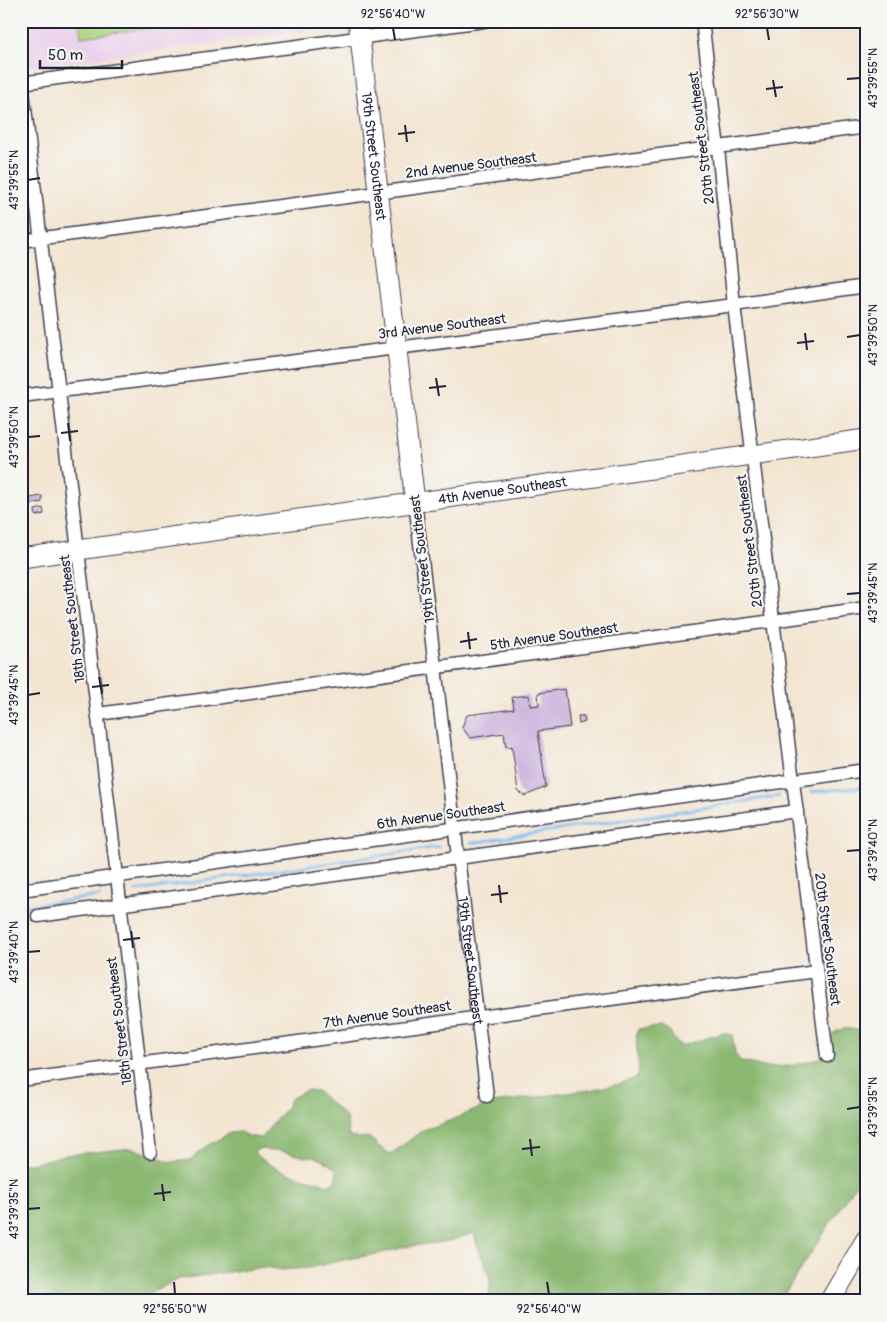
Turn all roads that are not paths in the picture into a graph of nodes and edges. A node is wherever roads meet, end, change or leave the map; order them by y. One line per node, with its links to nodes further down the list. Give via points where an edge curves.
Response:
1 (484, 21): 3 (street)
2 (702, 21): 6 (street, 20th Street Southeast)
3 (359, 30): 4 (street); 7 (street, 19th Street Southeast)
4 (22, 83): 8 (street, 18th Street Southeast)
5 (866, 127): 6 (street, 2nd Avenue Southeast)
6 (718, 148): 7 (street, 2nd Avenue Southeast); 11 (street, 20th Street Southeast)
7 (378, 192): 8 (street, 2nd Avenue Southeast); 12 (street, 19th Street Southeast)
8 (40, 238): 9 (street, 2nd Avenue Southeast); 13 (street, 18th Street Southeast)
9 (21, 240)
10 (866, 286): 11 (street, 3rd Avenue Southeast)
11 (734, 305): 12 (street, 3rd Avenue Southeast); 16 (street, 20th Street Southeast)
12 (396, 347): 13 (street, 3rd Avenue Southeast); 17 (street, 19th Street Southeast)
13 (59, 391): 14 (street, 3rd Avenue Southeast); 18 (street, 18th Street Southeast)
14 (21, 396)
15 (866, 440): 16 (street, 4th Avenue Southeast)
16 (753, 454): 17 (street, 4th Avenue Southeast); 21 (street, 20th Street Southeast)
17 (415, 502): 18 (street, 4th Avenue Southeast); 22 (street, 19th Street Southeast)
18 (79, 550): 19 (street, 4th Avenue Southeast); 23 (street, 18th Street Southeast)
19 (21, 558)
20 (866, 608): 21 (street, 5th Avenue Southeast)
21 (774, 621): 22 (street, 5th Avenue Southeast); 25 (street, 20th Street Southeast)
22 (435, 668): 23 (street, 5th Avenue Southeast); 27 (street, 19th Street Southeast)
23 (98, 714): 29 (street, 18th Street Southeast)
24 (866, 770): 25 (street, 6th Avenue Southeast)
25 (793, 780): 26 (street, 20th Street Southeast); 27 (street, 6th Avenue Southeast)
26 (797, 812): 28 (street); 33 (street, 20th Street Southeast)
27 (455, 828): 28 (street, 19th Street Southeast); 29 (street, 6th Avenue Southeast)
28 (459, 859): 31 (street); 34 (street, 19th Street Southeast)
29 (116, 876): 30 (street, 6th Avenue Southeast); 31 (street, 18th Street Southeast)
30 (21, 890)
31 (120, 905): 32 (street); 36 (street, 18th Street Southeast)
32 (38, 916)
33 (816, 971): 34 (street, 7th Avenue Southeast); 35 (street, 20th Street Southeast)
34 (478, 1017): 36 (street, 7th Avenue Southeast); 38 (street, 19th Street Southeast)
35 (827, 1056)
36 (139, 1064): 37 (street, 7th Avenue Southeast); 39 (street, 18th Street Southeast)
37 (21, 1080)
38 (487, 1096)
39 (150, 1152)
40 (866, 1240): 41 (main road)
41 (830, 1301)

